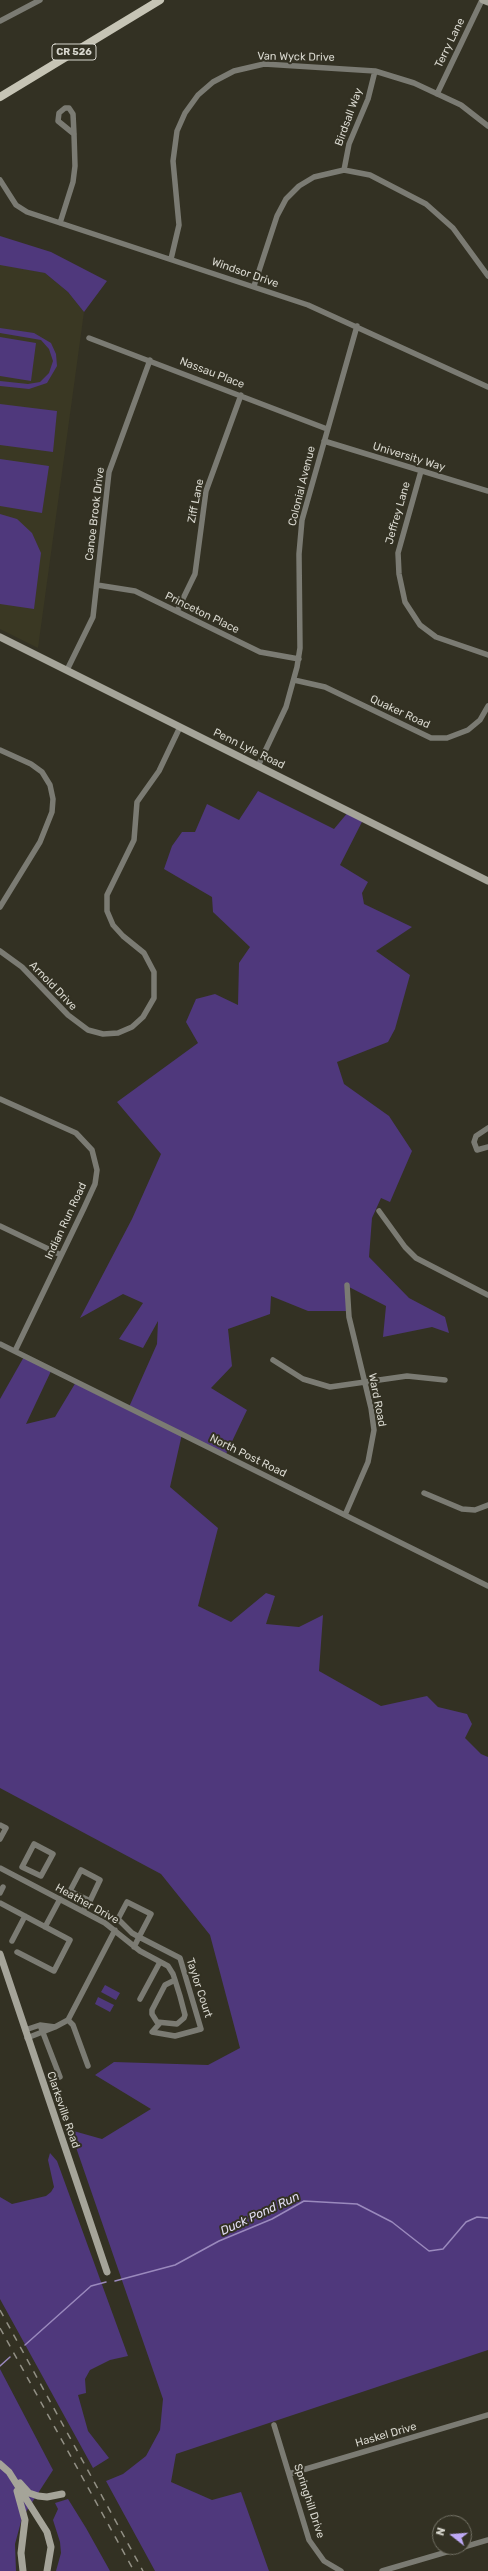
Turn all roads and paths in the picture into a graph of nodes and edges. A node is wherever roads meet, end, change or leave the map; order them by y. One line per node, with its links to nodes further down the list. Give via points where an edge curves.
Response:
1 (40, 0): 7 (street)
2 (154, 0): 6 (street)
3 (160, 0): 6 (main road, CR 526)
4 (482, 0): 5 (street); 9 (street, Terry Lane)
5 (488, 2)
6 (148, 7): 10 (main road, CR 526)
7 (0, 21)
8 (375, 72): 9 (street, Van Wyck Drive, via 401,79); 13 (street, Birdsall Way, via 368,99 349,144); 16 (street, Van Wyck Drive, via 254,65 223,76 204,89 186,113 175,141 173,161 179,225)
9 (437, 94): 11 (street, Van Wyck Drive, via 471,112)
10 (0, 97)
11 (488, 126)
12 (74, 134): 15 (street, via 73,182)
13 (344, 170): 17 (street, via 370,175 426,204 453,228); 18 (street, via 314,177 299,186 286,199 277,216)
14 (0, 180): 15 (street, Windsor Drive, via 22,209)
15 (60, 223): 16 (street, Windsor Drive)
16 (171, 259): 18 (street, Windsor Drive)
17 (488, 276)
18 (254, 286): 19 (street, Windsor Drive)
19 (357, 326): 22 (street, Windsor Drive); 24 (street, Colonial Avenue)
20 (89, 338): 21 (street, Nassau Place)
21 (150, 360): 23 (street, Nassau Place); 28 (street, Canoe Brook Drive, via 109,472)
22 (488, 388)
23 (241, 395): 24 (street, Nassau Place); 29 (street, Ziff Lane, via 206,491 195,574)
24 (327, 429): 25 (street, Colonial Avenue)
25 (324, 441): 26 (street, University Way); 32 (street, Colonial Avenue, via 306,502 300,537)
26 (421, 471): 27 (street, University Way); 31 (street, Jeffrey Lane, via 398,553 399,574 406,602 420,625 436,637)
27 (488, 491)
28 (97, 586): 29 (street, Princeton Place, via 135,591); 33 (street, Canoe Brook Drive, via 91,624)
29 (177, 612): 32 (street, Princeton Place, via 260,652)
30 (0, 637): 33 (street, Penn Lyle Road)
31 (488, 655)
32 (299, 659): 34 (street, Colonial Avenue)
33 (67, 670): 36 (street, Penn Lyle Road)
34 (294, 680): 35 (street, Quaker Road, via 325,687 431,738 447,738 462,734 480,720); 38 (street, via 282,717)
35 (488, 706)
36 (180, 727): 38 (street, Penn Lyle Road); 41 (street, Arnold Drive, via 159,771 138,802 134,840 107,895 107,911 113,925 122,936 144,953 154,972 154,998 143,1017 132,1027 118,1033 103,1034 88,1030 68,1015 22,967)
37 (0, 750): 40 (street, via 42,772 50,785 53,799 52,812 40,842)
38 (258, 766): 39 (street, Penn Lyle Road)
39 (488, 881)
40 (0, 906)
41 (0, 951)
42 (0, 1099): 47 (street, Indian Run Road, via 76,1133 88,1144 94,1155 97,1170 95,1184)
43 (487, 1127): 44 (street, via 476,1136 474,1146 480,1150)
44 (488, 1146)
45 (379, 1211): 49 (street, via 404,1247 416,1258)
46 (0, 1226): 47 (street)
47 (62, 1255): 51 (street, Indian Run Road)
48 (347, 1285): 54 (street, Ward Road, via 349,1317)
49 (488, 1295)
50 (0, 1344): 51 (street, North Post Road)
51 (15, 1351): 57 (street, North Post Road)
52 (273, 1360): 54 (street, via 303,1379 321,1386 339,1387)
53 (445, 1380): 54 (street, via 407,1376)
54 (364, 1383): 57 (street, Ward Road, via 373,1419 373,1442 368,1462)
55 (424, 1493): 56 (street, via 462,1509 475,1510)
56 (488, 1505)
57 (345, 1515): 58 (street, North Post Road)
58 (488, 1586)
59 (0, 1825): 60 (street, via 6,1828)
60 (0, 1839)
61 (0, 1868): 63 (street, Heather Drive)
62 (41, 1876): 62 (street, via 22,1867 34,1844 52,1854); 63 (street)
63 (34, 1886): 66 (street, Heather Drive)
64 (3, 1887): 65 (street)
65 (0, 1893)
66 (60, 1899): 69 (street, Heather Drive); 71 (street)
67 (90, 1901): 67 (street, via 70,1891 81,1870 100,1880); 69 (street)
68 (0, 1904): 70 (street)
69 (83, 1911): 72 (street, Heather Drive)
70 (25, 1916): 71 (street); 74 (street)
71 (45, 1927): 76 (street, via 70,1940 54,1971)
72 (115, 1930): 75 (street, Heather Drive); 83 (street)
73 (139, 1937): 73 (street, via 118,1919 127,1902 151,1914); 75 (street); 80 (street, Taylor Court, via 180,1958)
74 (12, 1941)
75 (134, 1947): 78 (street, Heather Drive)
76 (17, 1952)
77 (0, 1954): 87 (street, Clarksville Road)
78 (160, 1962): 79 (street, Heather Drive, via 171,1969); 82 (street)
79 (175, 1980): 81 (street, Heather Drive); 84 (street, via 165,1985 152,2010 154,2019)
80 (190, 1992): 81 (street); 84 (street, Taylor Court, via 201,2029 176,2036 152,2032)
81 (180, 1996): 84 (street, Heather Drive, via 184,2015 182,2021 177,2024)
82 (140, 1999)
83 (68, 2020): 86 (street); 90 (street, via 73,2025)
84 (160, 2023)
85 (40, 2025): 86 (street); 87 (street); 88 (street)
86 (55, 2027): 88 (street)
87 (25, 2030): 89 (street, Clarksville Road)
88 (43, 2032): 89 (street); 91 (street)
89 (27, 2038): 92 (street, Clarksville Road)
90 (88, 2066)
91 (60, 2077)
92 (107, 2272)
93 (488, 2415): 97 (street, Haskel Drive)
94 (274, 2425): 97 (street, Springhill Drive)
95 (0, 2464): 96 (street)
96 (9, 2472): 98 (street, via 29,2493 47,2497); 101 (street, via 25,2520 21,2553); 102 (street, via 50,2539)
97 (289, 2474): 103 (street, Springhill Drive, via 314,2548 324,2561)
98 (62, 2494)
99 (488, 2540): 100 (street)
100 (389, 2570): 104 (street)
101 (23, 2571)
102 (47, 2571)
103 (341, 2571)
104 (382, 2571)

